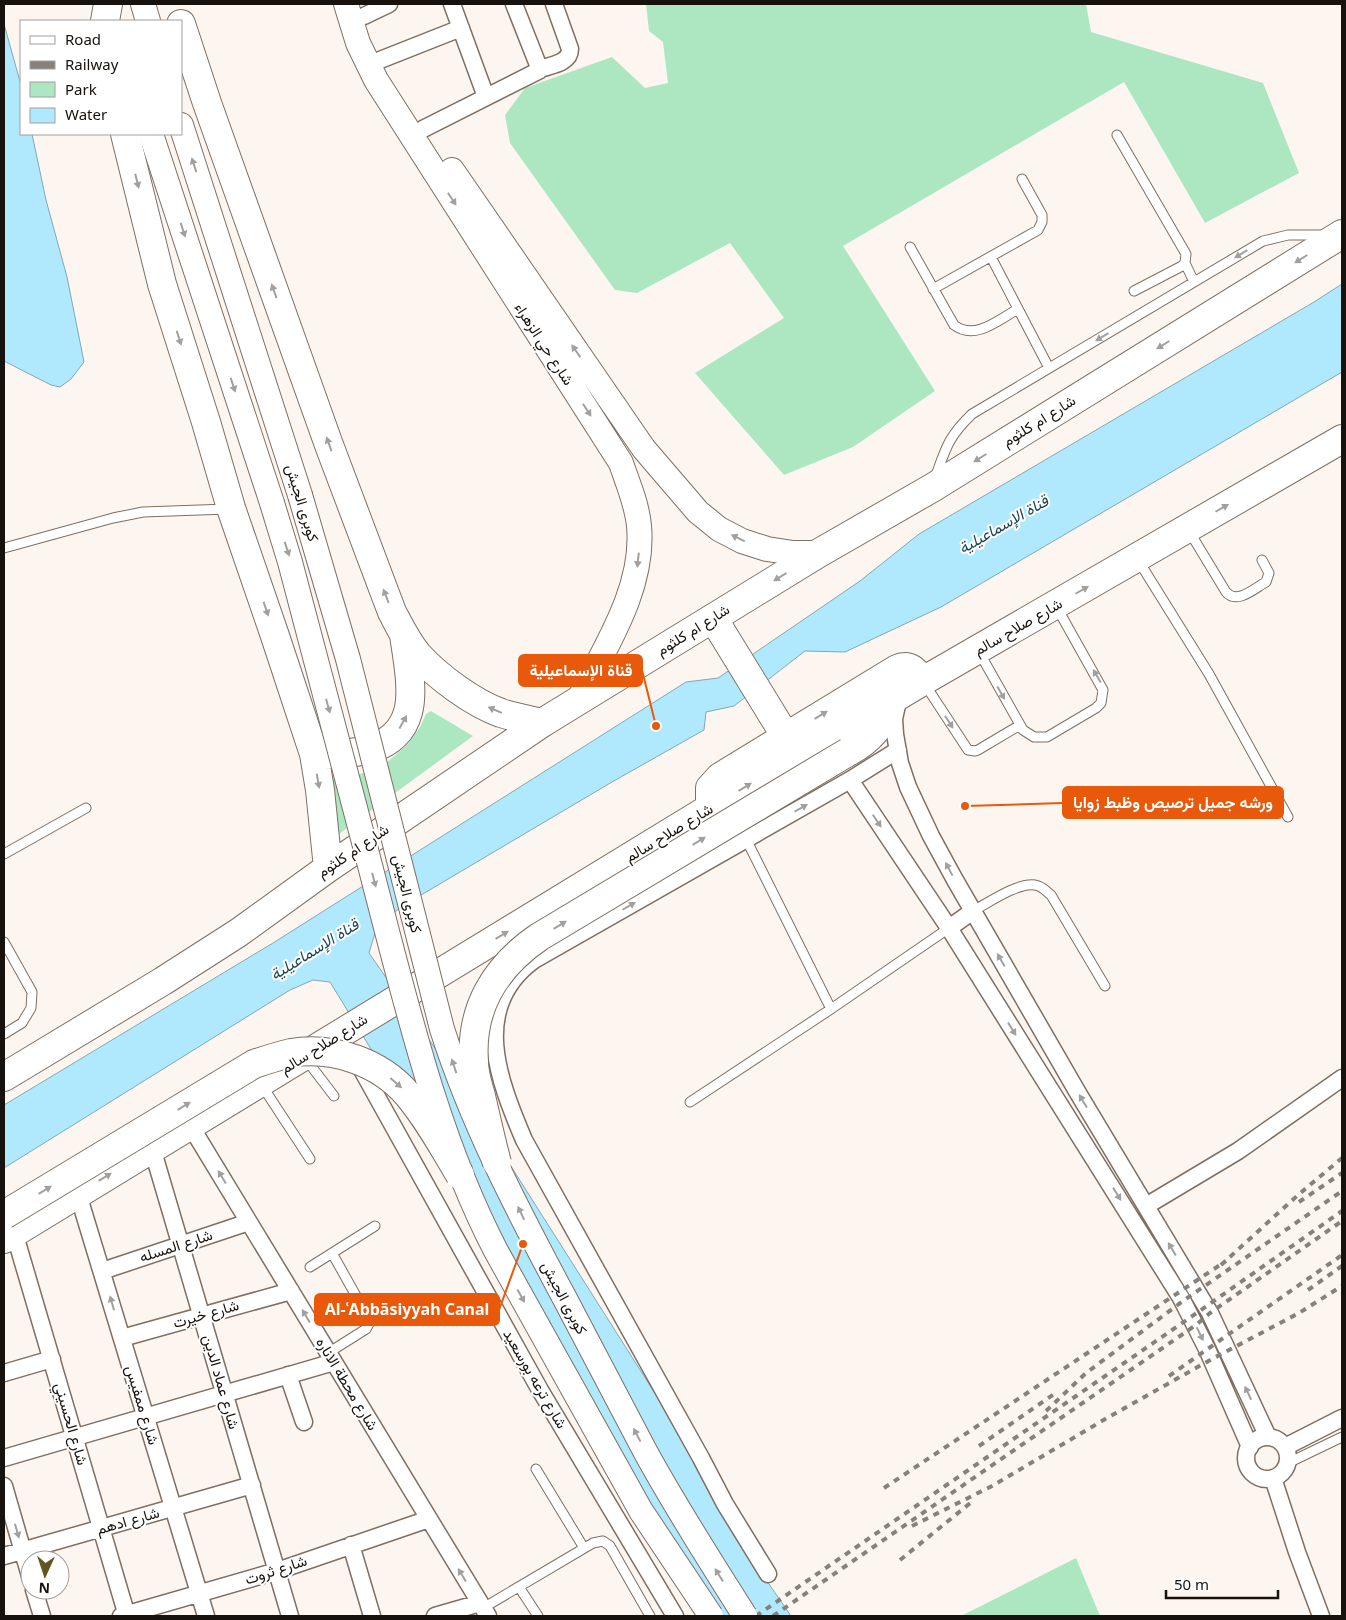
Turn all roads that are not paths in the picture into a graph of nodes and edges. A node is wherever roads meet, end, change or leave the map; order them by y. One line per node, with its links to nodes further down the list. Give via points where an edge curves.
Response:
1 (108, 4): 9 (highway); 10 (main road)
2 (143, 4): 11 (main road)
3 (174, 4): 12 (highway)
4 (390, 4): 8 (street)
5 (452, 4): 14 (street)
6 (514, 4): 16 (street)
7 (554, 4): 16 (street, via 570,53 564,61)
8 (357, 8): 15 (main road, شارع حي الزهراء); 35 (main road, شارع حي الزهراء, one-way to 35, via 358,43 380,86)
9 (105, 20)
10 (114, 20)
11 (148, 20)
12 (180, 20)
13 (182, 26): 45 (highway, one-way to 13, via 392,612 329,445)
14 (461, 28): 15 (street); 17 (street)
15 (380, 60): 19 (main road, شارع حي الزهراء)
16 (540, 69): 17 (street)
17 (486, 98): 19 (street)
18 (182, 129): 82 (main road, كوبرى الجيش, one-way to 18, bridge, via 469,1105 442,1030 348,659 300,495)
19 (423, 129): 34 (main road, شارع حي الزهراء, one-way to 19)
20 (125, 135): 37 (highway, one-way to 37, via 162,284)
21 (151, 135): 83 (main road, كوبرى الجيش, one-way to 83, bridge, via 290,562 416,1042)
22 (1117, 135): 27 (lane, via 1186,254)
23 (1022, 179): 26 (lane, via 1042,215 1042,222 1038,230)
24 (1340, 235): 28 (lane, one-way to 28, via 1296,235 1263,241); 36 (highway, شارع ام كلثوم, one-way to 36)
25 (910, 247): 29 (lane)
26 (991, 257): 29 (lane); 31 (lane)
27 (1185, 263): 28 (lane); 30 (lane)
28 (1194, 282): 32 (lane, one-way to 32)
29 (932, 289): 31 (lane, via 954,325 965,332 977,331)
30 (1134, 291)
31 (1018, 309): 32 (lane)
32 (1048, 368): 36 (lane, via 972,414 957,429 947,444)
33 (1342, 439): 38 (highway, شارع صلاح سالم, one-way to 33)
34 (644, 449): 35 (main road); 40 (main road, شارع حي الزهراء, one-way to 34, via 767,549 742,541 719,528 698,512)
35 (621, 463): 49 (main road, شارع حي الزهراء, one-way to 49, via 639,525 637,569 623,611)
36 (932, 488): 40 (highway, شارع ام كلثوم)
37 (231, 508): 39 (lane, via 143,512); 54 (highway, one-way to 54)
38 (1187, 529): 41 (highway, شارع صلاح سالم); 42 (lane, via 1232,597 1240,597 1266,582 1269,573)
39 (4, 548)
40 (819, 553): 44 (highway, شارع ام كلثوم, one-way to 44)
41 (1137, 558): 43 (highway, شارع صلاح سالم, one-way to 41); 58 (lane, via 1209,674)
42 (1262, 560)
43 (1056, 605): 46 (highway, شارع صلاح سالم); 51 (lane, one-way to 43, via 1034,737 1047,737 1096,708 1103,697 1101,683)
44 (713, 618): 49 (highway, شارع ام كلثوم); 52 (highway)
45 (404, 635): 50 (highway, one-way to 45, via 502,713 472,698 433,670); 54 (highway, one-way to 45, via 349,754 375,748 402,726 410,700)
46 (978, 650): 47 (highway, شارع صلاح سالم); 51 (lane, one-way to 51)
47 (923, 681): 48 (highway, شارع صلاح سالم); 51 (lane, one-way to 51, via 968,750 978,750); 52 (highway, one-way to 47, via 902,667 911,668)
48 (896, 698): 53 (street, via 894,719); 57 (highway, شارع صلاح سالم, one-way to 48); 82 (highway, one-way to 48, bridge, via 474,1064 473,1043 480,1009 499,972 539,937 859,747 883,722)
49 (578, 701): 50 (highway, شارع ام كلثوم)
50 (542, 723): 61 (highway, شارع ام كلثوم)
51 (1020, 725)
52 (781, 728): 57 (highway, via 716,780 710,788)
53 (898, 750): 55 (street); 62 (street, one-way to 53, via 917,808)
54 (314, 754): 61 (highway, one-way to 61)
55 (850, 780): 59 (street, one-way to 55); 63 (street, one-way to 63)
56 (86, 808): 60 (lane)
57 (710, 808): 65 (highway, شارع صلاح سالم, one-way to 57)
58 (1288, 817)
59 (746, 839): 66 (street, one-way to 59, via 534,960); 68 (lane)
60 (4, 854)
61 (328, 868): 72 (highway, شارع ام كلثوم, via 198,959)
62 (973, 911): 63 (street); 67 (lane, via 1023,885 1043,888 1051,895); 78 (street, one-way to 62)
63 (949, 928): 68 (lane); 80 (street, one-way to 80)
64 (4, 942): 70 (lane, via 32,992 31,1008 22,1023)
65 (455, 964): 66 (street, via 471,959 488,960); 69 (highway, شارع صلاح سالم)
66 (514, 978): 124 (street, via 500,1003 495,1027 494,1048 506,1098 524,1140)
67 (1106, 986)
68 (831, 1009): 76 (lane)
69 (341, 1033): 71 (highway, شارع صلاح سالم); 137 (street, شارع ترعه بورسعيد, via 540,1390)
70 (4, 1034)
71 (304, 1056): 74 (highway, شارع صلاح سالم); 75 (lane)
72 (4, 1077)
73 (1342, 1078): 85 (street, via 1238,1151)
74 (260, 1082): 77 (highway, شارع صلاح سالم); 81 (lane)
75 (334, 1096)
76 (690, 1102)
77 (190, 1125): 79 (highway, شارع صلاح سالم); 86 (street, شارع محطة الاناره, one-way to 77)
78 (1108, 1143): 80 (street); 85 (street)
79 (152, 1148): 84 (highway, شارع صلاح سالم, one-way to 79); 89 (street, شارع عماد الدين)
80 (1091, 1153): 107 (street, one-way to 107, via 1183,1301)
81 (310, 1159)
82 (497, 1163): 139 (main road, كوبرى الجيش, one-way to 82, bridge, via 646,1452 528,1230)
83 (460, 1175): 88 (highway, one-way to 83, bridge, via 254,1064 300,1052 328,1052 379,1070 418,1107); 138 (main road, كوبرى الجيش, one-way to 138, bridge, via 496,1251 619,1473)
84 (78, 1194): 88 (highway, شارع صلاح سالم); 92 (street, شارع ممفيس)
85 (1146, 1206): 105 (street, one-way to 85, via 1210,1313)
86 (249, 1222): 89 (street, شارع المسله); 93 (street, شارع محطة الاناره)
87 (375, 1226): 90 (lane)
88 (7, 1229): 97 (street, شارع الحسيني)
89 (181, 1245): 92 (street, شارع المسله); 94 (street, شارع عماد الدين)
90 (332, 1253): 91 (lane); 96 (lane, via 370,1322)
91 (310, 1267)
92 (102, 1270): 95 (street, شارع ممفيس, one-way to 92)
93 (291, 1291): 94 (street, شارع خيرت); 96 (street, شارع محطة الاناره, one-way to 93)
94 (201, 1316): 95 (street, شارع خيرت); 100 (street, شارع عماد الدين)
95 (122, 1338): 101 (street, شارع ممفيس)
96 (331, 1358): 99 (street); 115 (street, شارع محطة الاناره)
97 (52, 1359): 98 (street); 104 (street, شارع الحسيني)
98 (4, 1373)
99 (288, 1376): 100 (street); 103 (street)
100 (224, 1394): 101 (street); 113 (street, شارع عماد الدين)
101 (146, 1417): 104 (street); 114 (street, شارع ممفيس)
102 (1342, 1418): 108 (street)
103 (304, 1422)
104 (75, 1437): 109 (street); 116 (street, شارع الحسيني)
105 (1268, 1437): 107 (street, via 1254,1441); 108 (street, via 1281,1442)
106 (1342, 1437): 108 (lane)
107 (1250, 1447): 111 (street, via 1248,1468 1259,1477)
108 (1286, 1455): 111 (street, via 1280,1475)
109 (4, 1458)
110 (536, 1469): 118 (lane)
111 (1273, 1478): 140 (street)
112 (4, 1486): 119 (street, one-way to 119)
113 (252, 1486): 114 (street, شارع ادهم); 123 (street, شارع عماد الدين)
114 (173, 1508): 116 (street, شارع ادهم); 126 (street, شارع ممفيس)
115 (429, 1519): 117 (street, شارع ثروت); 128 (street, شارع محطة الاناره, one-way to 115)
116 (102, 1528): 120 (street, شارع ادهم); 131 (street, شارع الحسيني)
117 (351, 1546): 123 (street, شارع ثروت); 134 (street)
118 (584, 1548): 125 (lane); 136 (lane, via 598,1541 607,1543)
119 (23, 1550)
120 (26, 1550)
121 (20, 1552): 122 (street, شارع ادهم)
122 (4, 1556)
123 (277, 1571): 126 (street, شارع ثروت); 133 (street, شارع عماد الدين)
124 (768, 1574)
125 (520, 1587): 128 (lane); 135 (lane)
126 (199, 1594): 131 (street, شارع ثروت); 132 (street, شارع ممفيس)
127 (37, 1600): 130 (street)
128 (483, 1609): 129 (street)
129 (445, 1615)
130 (42, 1616)
131 (125, 1616)
132 (206, 1616)
133 (290, 1616)
134 (372, 1616)
135 (538, 1616)
136 (650, 1616)
137 (675, 1616)
138 (711, 1616)
139 (745, 1616)
140 (1321, 1616)

